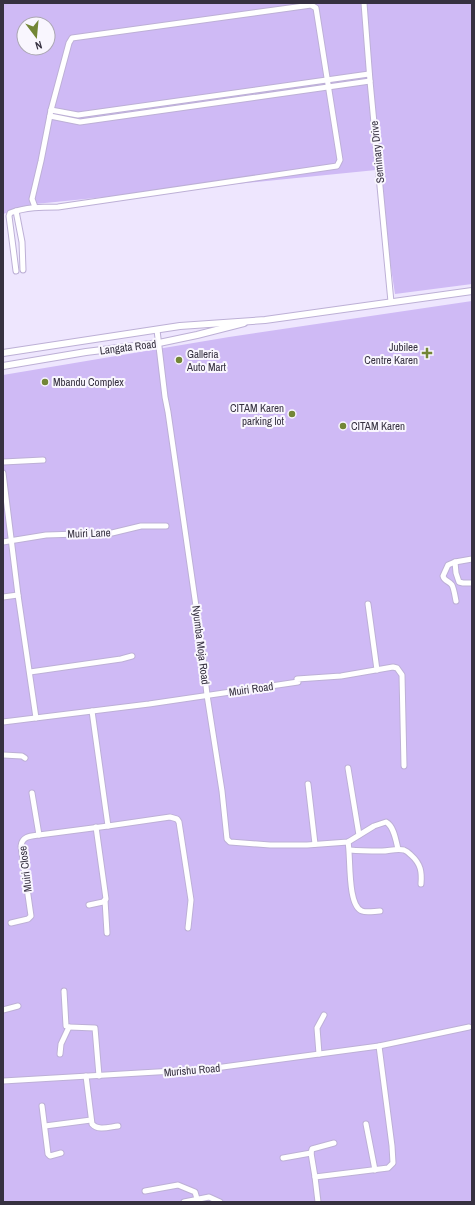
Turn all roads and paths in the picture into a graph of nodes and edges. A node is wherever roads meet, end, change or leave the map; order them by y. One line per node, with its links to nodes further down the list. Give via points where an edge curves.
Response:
1 (364, 3): 2 (street, Seminary Drive)
2 (369, 74): 3 (street); 4 (street, Seminary Drive)
3 (327, 81): 5 (street); 6 (street, via 78,115); 6 (street, via 317,10 311,5 72,38)
4 (370, 81): 5 (street); 12 (street, Seminary Drive)
5 (328, 87): 6 (street, via 80,122); 7 (street, via 340,160 336,167 58,207)
6 (51, 113): 7 (street, via 32,199)
7 (35, 207): 8 (street)
8 (16, 211): 9 (street, via 22,242); 10 (street, via 9,216)
9 (23, 270)
10 (16, 271)
11 (472, 291): 12 (main road, Langata Road)
12 (391, 302): 13 (main road, Langata Road)
13 (251, 321): 14 (main road, Langata Road); 15 (main road, Langata Road)
14 (157, 330): 15 (street, Nyumba Moja Road); 16 (main road, Langata Road)
15 (159, 342): 17 (main road, Langata Road); 34 (street, Nyumba Moja Road)
16 (3, 353)
17 (3, 366)
18 (43, 460): 19 (street)
19 (3, 462)
20 (3, 473): 22 (street)
21 (166, 526): 22 (street, Muiri Lane, via 141,526 112,533 46,535)
22 (11, 541): 23 (street, Muiri Lane); 27 (street)
23 (3, 542)
24 (472, 559): 25 (street)
25 (455, 562): 26 (street, via 459,582); 29 (street, via 448,565 442,576 453,587)
26 (472, 583)
27 (18, 595): 28 (street); 33 (street)
28 (3, 597)
29 (456, 601)
30 (368, 604): 32 (street)
31 (132, 656): 33 (street)
32 (377, 670): 34 (street, Muiri Road, via 297,679 298,682); 40 (street, Muiri Road, via 397,668 402,675)
33 (30, 672): 36 (street)
34 (207, 695): 35 (street, Muiri Road); 49 (street, Nyumba Moja Road, via 228,841 270,845)
35 (92, 711): 36 (street, Muiri Road); 44 (street)
36 (36, 718): 37 (street, Muiri Road)
37 (3, 722)
38 (3, 755): 39 (street)
39 (25, 758)
40 (404, 766)
41 (348, 768): 47 (street)
42 (308, 784): 49 (street)
43 (32, 793): 46 (street)
44 (108, 826): 45 (street, Muiri Close); 57 (street, Muiri Close, via 162,818 178,820 191,900)
45 (96, 827): 46 (street, Muiri Close); 53 (street)
46 (39, 835): 56 (street, Muiri Close, via 28,837 21,842 31,916 28,919)
47 (359, 835): 48 (street); 50 (street, via 374,826 388,823)
48 (348, 842): 49 (street, Nyumba Moja Road); 51 (street)
49 (316, 844)
50 (398, 849): 51 (street); 52 (street, via 406,851 419,864 422,872)
51 (350, 850): 55 (street, via 351,884 355,905 362,911)
52 (421, 884)
53 (105, 900): 54 (street); 58 (street)
54 (88, 905)
55 (380, 911)
56 (11, 922)
57 (188, 928)
58 (107, 933)
59 (64, 991): 63 (street, via 65,1023)
60 (18, 1006): 61 (street)
61 (3, 1010)
62 (324, 1015): 67 (street, via 317,1028)
63 (69, 1027): 66 (street); 69 (street, via 95,1028)
64 (469, 1027): 65 (street, Murishu Road)
65 (379, 1046): 67 (street, Murishu Road); 80 (street, via 393,1163 388,1168)
66 (60, 1054)
67 (319, 1054): 69 (street, Murishu Road, via 208,1069)
68 (86, 1076): 69 (street, Murishu Road); 70 (street, Murishu Road); 72 (street)
69 (99, 1076)
70 (3, 1081)
71 (42, 1106): 74 (street)
72 (91, 1120): 74 (street); 75 (street, via 94,1127 98,1128)
73 (366, 1124): 80 (street)
74 (45, 1126): 77 (street, via 48,1154 50,1156)
75 (118, 1126)
76 (334, 1143): 78 (street, via 313,1148)
77 (61, 1153)
78 (311, 1153): 79 (street); 81 (street)
79 (283, 1158)
80 (375, 1170): 81 (street)
81 (315, 1178): 86 (street)
82 (145, 1191): 83 (street, via 178,1185 195,1192)
83 (198, 1201): 84 (street); 85 (street, via 209,1197)
84 (184, 1202)
85 (220, 1202)
86 (318, 1202)

